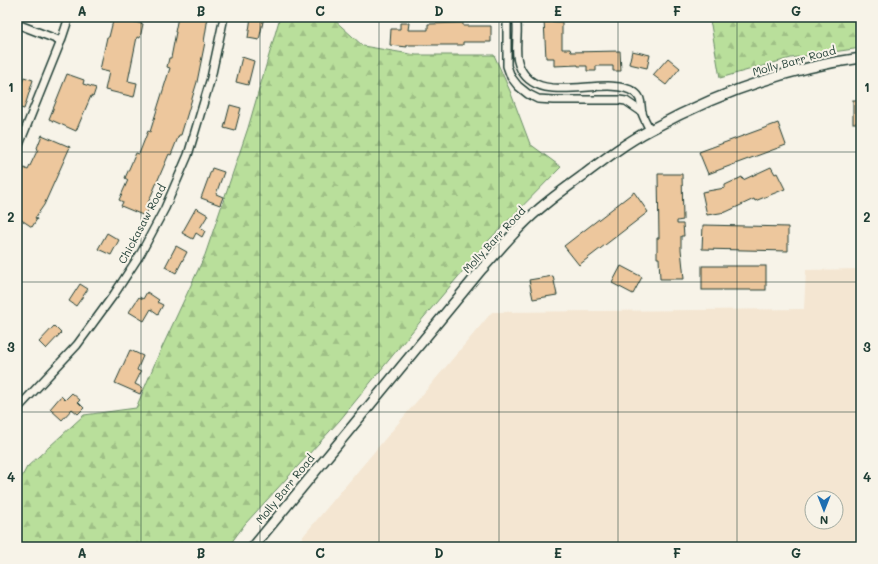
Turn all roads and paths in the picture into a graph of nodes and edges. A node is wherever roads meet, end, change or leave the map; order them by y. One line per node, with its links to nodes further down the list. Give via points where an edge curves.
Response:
1 (69, 17): 6 (street)
2 (224, 17): 11 (street, Chickasaw Road, via 211,78 188,155 142,253 77,345)
3 (507, 17): 8 (street, via 507,66 511,77 528,94 538,99 626,101)
4 (516, 17): 8 (street, via 516,52 519,65 525,76 534,83 547,88 623,87 635,92 642,103)
5 (17, 24): 6 (street)
6 (61, 40): 10 (street)
7 (861, 58): 9 (main road, Molly Barr Road, via 771,78 710,100)
8 (642, 112): 9 (street)
9 (650, 130): 12 (main road, Molly Barr Road, via 617,150 562,191 520,227 466,288)
10 (17, 150)
11 (17, 409)
12 (253, 547)

